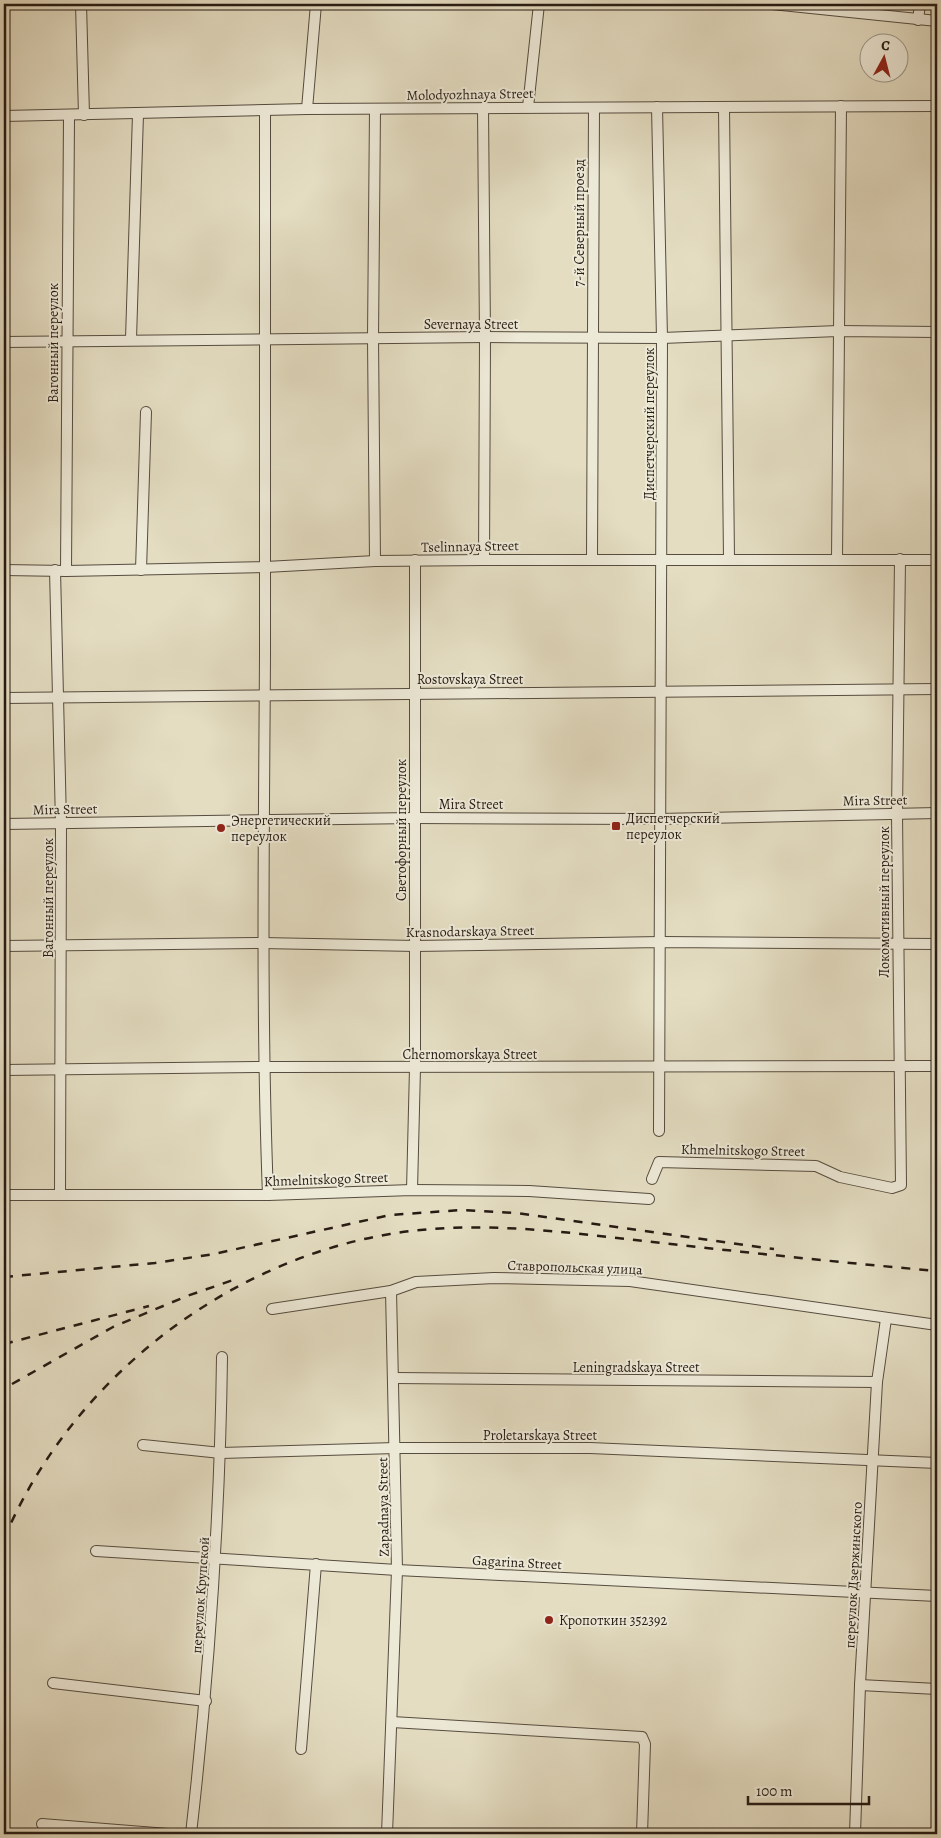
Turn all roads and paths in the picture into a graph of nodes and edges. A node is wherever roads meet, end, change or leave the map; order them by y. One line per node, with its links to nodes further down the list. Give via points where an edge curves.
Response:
1 (81, 4): 19 (street)
2 (316, 4): 15 (street)
3 (539, 4): 10 (street)
4 (772, 4): 6 (street)
5 (920, 4): 6 (street)
6 (918, 20): 7 (street)
7 (937, 22)
8 (841, 106): 9 (street, Molodyozhnaya Street); 12 (street, Molodyozhnaya Street); 22 (street)
9 (937, 106)
10 (528, 107): 13 (street, Molodyozhnaya Street); 14 (street, Molodyozhnaya Street)
11 (658, 107): 12 (street, Molodyozhnaya Street); 14 (street, Molodyozhnaya Street); 28 (street, Диспетчерский переулок)
12 (724, 107): 24 (street)
13 (483, 108): 16 (street, Molodyozhnaya Street); 25 (street)
14 (594, 108): 27 (street, 7-й Северный проезд)
15 (307, 109): 16 (street, Molodyozhnaya Street); 17 (street, Molodyozhnaya Street)
16 (375, 109): 26 (street)
17 (265, 110): 18 (street, Molodyozhnaya Street); 31 (street)
18 (138, 114): 19 (street, Molodyozhnaya Street); 29 (street)
19 (84, 115): 21 (street, Molodyozhnaya Street)
20 (4, 116): 21 (street, Molodyozhnaya Street)
21 (68, 116): 30 (street, Вагонный переулок)
22 (838, 331): 23 (street, Severnaya Street); 24 (street, Severnaya Street); 36 (street)
23 (937, 332)
24 (728, 335): 28 (street, Severnaya Street); 40 (street)
25 (485, 337): 26 (street, Severnaya Street); 27 (street, Severnaya Street); 39 (street)
26 (373, 338): 31 (street, Severnaya Street); 42 (street)
27 (593, 338): 28 (street, Severnaya Street); 34 (street, 7-й Северный проезд)
28 (662, 338): 35 (street, Диспетчерский переулок)
29 (131, 339): 30 (street, Severnaya Street); 31 (street, Severnaya Street)
30 (66, 340): 32 (street, Severnaya Street); 46 (street, Вагонный переулок)
31 (265, 340): 43 (street)
32 (4, 342)
33 (146, 412): 45 (street)
34 (592, 558): 35 (street, Tselinnaya Street); 39 (street, Tselinnaya Street)
35 (662, 559): 40 (street, Tselinnaya Street); 49 (street, Диспетчерский переулок)
36 (837, 559): 37 (street, Tselinnaya Street); 40 (street, Tselinnaya Street)
37 (900, 559): 41 (street, Tselinnaya Street); 48 (street, Локомотивный переулок)
38 (415, 560): 39 (street, Tselinnaya Street); 42 (street, Tselinnaya Street); 50 (street, Светофорный переулок)
39 (484, 560)
40 (729, 560)
41 (937, 560)
42 (375, 561): 43 (street, Tselinnaya Street)
43 (266, 567): 45 (street, Tselinnaya Street); 52 (street)
44 (4, 570): 46 (street, Tselinnaya Street)
45 (141, 570): 46 (street, Tselinnaya Street)
46 (61, 571): 51 (street, Вагонный переулок)
47 (937, 689): 48 (street, Rostovskaya Street)
48 (899, 690): 49 (street, Rostovskaya Street); 55 (street, Локомотивный переулок)
49 (662, 691): 50 (street, Rostovskaya Street); 58 (street, Диспетчерский переулок)
50 (415, 693): 52 (street, Rostovskaya Street); 56 (street, Светофорный переулок)
51 (60, 696): 52 (street, Rostovskaya Street); 53 (street, Rostovskaya Street); 59 (street, Вагонный переулок)
52 (265, 696): 57 (street)
53 (4, 698)
54 (937, 813): 55 (street, Mira Street)
55 (897, 814): 58 (street, Mira Street); 63 (street, Локомотивный переулок)
56 (414, 818): 57 (street, Mira Street); 58 (street, Mira Street); 66 (street, Светофорный переулок)
57 (264, 819): 59 (street, Mira Street); 62 (street)
58 (659, 819): 61 (street, Диспетчерский переулок)
59 (62, 823): 60 (street, Mira Street); 67 (street, Вагонный переулок)
60 (4, 824)
61 (661, 942): 63 (street, Krasnodarskaya Street); 66 (street, Krasnodarskaya Street); 71 (street, Диспетчерский переулок)
62 (262, 943): 66 (street, Krasnodarskaya Street); 67 (street, Krasnodarskaya Street); 70 (street)
63 (898, 943): 64 (street, Krasnodarskaya Street); 68 (street, Локомотивный переулок)
64 (937, 944)
65 (4, 946): 67 (street, Krasnodarskaya Street)
66 (416, 946): 72 (street, Светофорный переулок)
67 (62, 947): 73 (street, Вагонный переулок)
68 (899, 1066): 69 (street, Chernomorskaya Street); 71 (street, Chernomorskaya Street); 77 (street, Локомотивный переулок)
69 (937, 1066)
70 (263, 1067): 72 (street, Chernomorskaya Street); 73 (street, Chernomorskaya Street); 81 (street)
71 (660, 1067): 72 (street, Chernomorskaya Street); 75 (street, Диспетчерский переулок)
72 (415, 1068): 78 (street, Светофорный переулок)
73 (62, 1069): 74 (street, Chernomorskaya Street); 80 (street, Вагонный переулок)
74 (4, 1070)
75 (659, 1131)
76 (652, 1179): 77 (street, Khmelnitskogo Street, via 658,1162 668,1162 816,1166 840,1177 892,1188)
77 (901, 1185)
78 (412, 1190): 81 (street, Khmelnitskogo Street); 82 (street, Khmelnitskogo Street, via 529,1191)
79 (4, 1195): 80 (street, Khmelnitskogo Street)
80 (60, 1195): 81 (street, Khmelnitskogo Street)
81 (268, 1195)
82 (649, 1199)
83 (392, 1291): 84 (street, Ставропольская улица); 85 (street, Ставропольская улица, via 416,1282 591,1278); 88 (street, Zapadnaya Street)
84 (272, 1309)
85 (886, 1319): 86 (street, Ставропольская улица); 89 (street, переулок Дзержинского)
86 (937, 1326)
87 (222, 1357): 92 (street, переулок Крупской)
88 (394, 1378): 89 (street, Leningradskaya Street); 91 (street, Zapadnaya Street)
89 (877, 1382): 93 (street, переулок Дзержинского)
90 (143, 1445): 92 (street, Proletarskaya Street)
91 (396, 1448): 92 (street, Proletarskaya Street); 93 (street, Proletarskaya Street, via 590,1448); 98 (street, Zapadnaya Street)
92 (221, 1453): 96 (street, переулок Крупской)
93 (873, 1462): 94 (street, Proletarskaya Street); 99 (street, переулок Дзержинского)
94 (937, 1463)
95 (96, 1551): 96 (street, Gagarina Street)
96 (217, 1557): 97 (street, Gagarina Street); 104 (street, переулок Крупской)
97 (316, 1564): 98 (street, Gagarina Street); 106 (street)
98 (397, 1570): 99 (street, Gagarina Street); 105 (street, Zapadnaya Street)
99 (866, 1592): 100 (street, Gagarina Street); 102 (street, переулок Дзержинского)
100 (937, 1596)
101 (53, 1683): 104 (street)
102 (860, 1685): 103 (street); 112 (street, переулок Дзержинского)
103 (937, 1689)
104 (206, 1701): 109 (street, переулок Крупской)
105 (392, 1722): 110 (street, Zapadnaya Street); 111 (street, via 642,1737 645,1744)
106 (301, 1749)
107 (42, 1824): 108 (street)
108 (168, 1834)
109 (191, 1834)
110 (387, 1834)
111 (642, 1834)
112 (855, 1834)

